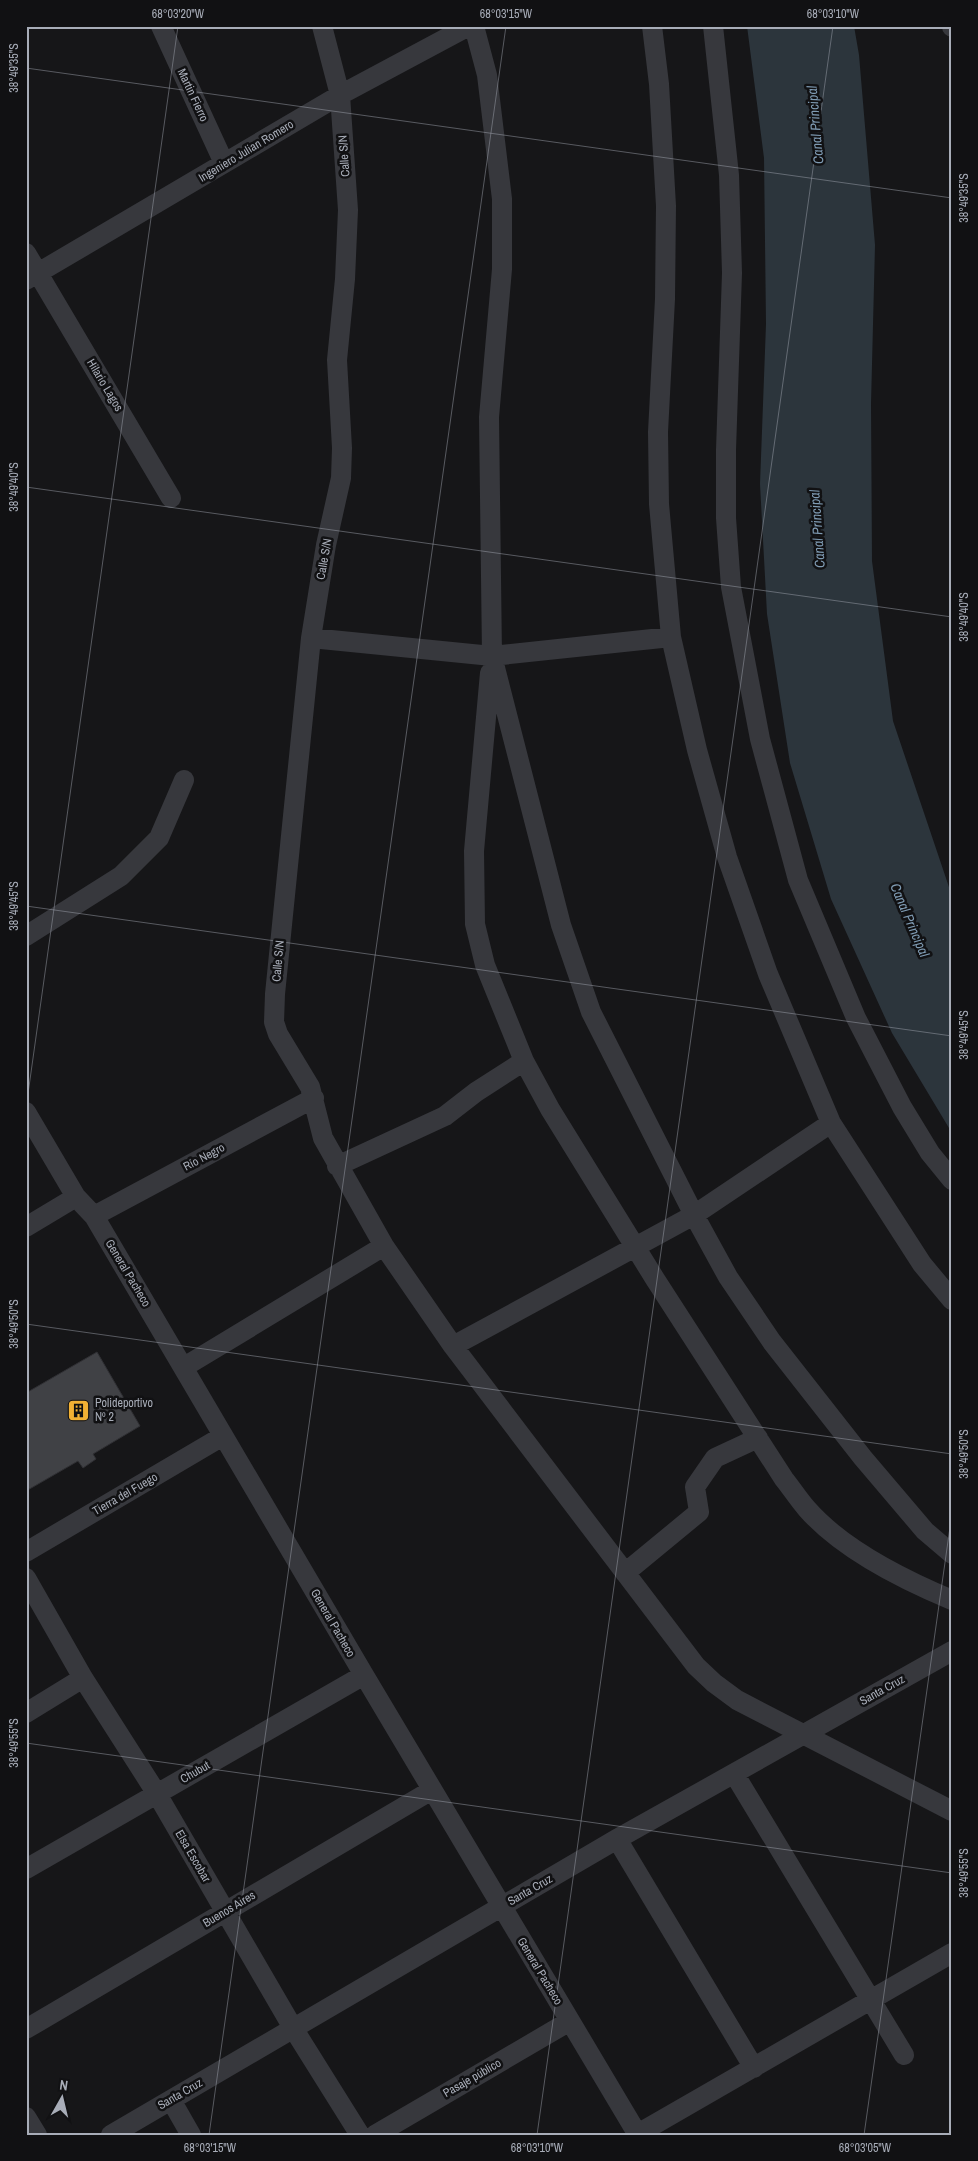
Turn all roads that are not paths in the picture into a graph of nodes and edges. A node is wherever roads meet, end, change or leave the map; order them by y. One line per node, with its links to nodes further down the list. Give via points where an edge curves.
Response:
1 (162, 26): 8 (street, Martin Fierro)
2 (322, 26): 7 (street, Calle S/N)
3 (469, 26): 7 (street, Ingeniero Julian Romero)
4 (474, 26): 14 (street, via 487,75 502,199 502,269 490,417)
5 (652, 26): 12 (street, via 666,206 658,432 659,504)
6 (713, 26): 22 (street, via 729,175 732,273 726,518 731,587 760,739 798,880 856,1018 902,1107 930,1153)
7 (340, 95): 8 (street, Ingeniero Julian Romero); 13 (street, Calle S/N, via 348,210 337,360 341,478)
8 (224, 163): 10 (street, Ingeniero Julian Romero)
9 (26, 253): 10 (street, Hilario Lagos)
10 (32, 276): 11 (street, Hilario Lagos)
11 (171, 498)
12 (672, 637): 14 (street); 20 (street, via 697,750 727,857 768,974)
13 (311, 638): 14 (street); 18 (street, Calle S/N, via 274,1022)
14 (492, 656): 17 (street, via 474,851 475,924 484,965); 24 (street, via 561,925 590,1012)
15 (184, 780): 16 (street, via 159,838 121,876)
16 (26, 936)
17 (524, 1061): 21 (street, via 445,1116); 28 (street)
18 (314, 1098): 21 (street, via 318,1125); 25 (street, Río Negro)
19 (26, 1112): 23 (street, General Pacheco)
20 (831, 1122): 24 (street); 29 (street, via 922,1264)
21 (337, 1166): 27 (street)
22 (952, 1180)
23 (76, 1197): 25 (street, General Pacheco); 26 (street)
24 (694, 1215): 28 (street); 35 (street, via 728,1277 772,1342 906,1509)
25 (94, 1216): 31 (street, General Pacheco)
26 (26, 1227)
27 (384, 1246): 30 (street); 31 (street)
28 (636, 1248): 30 (street); 33 (street)
29 (952, 1300)
30 (453, 1346): 36 (street)
31 (184, 1367): 32 (street, General Pacheco)
32 (223, 1436): 34 (street, Tierra del Fuego); 40 (street, General Pacheco)
33 (758, 1438): 36 (street, via 715,1458 695,1487 699,1512); 38 (street, via 807,1510 832,1532 873,1562)
34 (26, 1552)
35 (952, 1554)
36 (625, 1573): 43 (street, via 696,1666 714,1683 737,1700)
37 (26, 1578): 41 (street, Elsa Escobar)
38 (952, 1600)
39 (952, 1651): 43 (street, Santa Cruz)
40 (364, 1675): 45 (street, General Pacheco); 46 (street, Chubut)
41 (83, 1678): 42 (street); 46 (street, Elsa Escobar)
42 (26, 1713)
43 (802, 1734): 44 (street, Santa Cruz); 47 (street)
44 (735, 1774): 48 (street, Santa Cruz); 53 (street)
45 (432, 1790): 50 (street, General Pacheco); 51 (street, Buenos Aires)
46 (157, 1794): 49 (street, Chubut); 51 (street, Elsa Escobar)
47 (952, 1811)
48 (617, 1839): 50 (street, Santa Cruz); 58 (street)
49 (26, 1869)
50 (501, 1906): 54 (street, General Pacheco); 55 (street, Santa Cruz)
51 (225, 1912): 55 (street, Elsa Escobar); 56 (street, Buenos Aires)
52 (952, 1953): 53 (street)
53 (871, 2000): 57 (street); 58 (street)
54 (570, 2020): 61 (street, General Pacheco); 66 (street, Pasaje público)
55 (294, 2028): 59 (street, Santa Cruz); 65 (street, Elsa Escobar)
56 (26, 2029)
57 (904, 2055)
58 (754, 2068): 61 (street)
59 (171, 2100): 63 (street, Santa Cruz); 64 (street)
60 (26, 2117): 62 (street)
61 (637, 2134)
62 (37, 2135)
63 (111, 2135)
64 (191, 2135)
65 (360, 2135)
66 (375, 2135)

